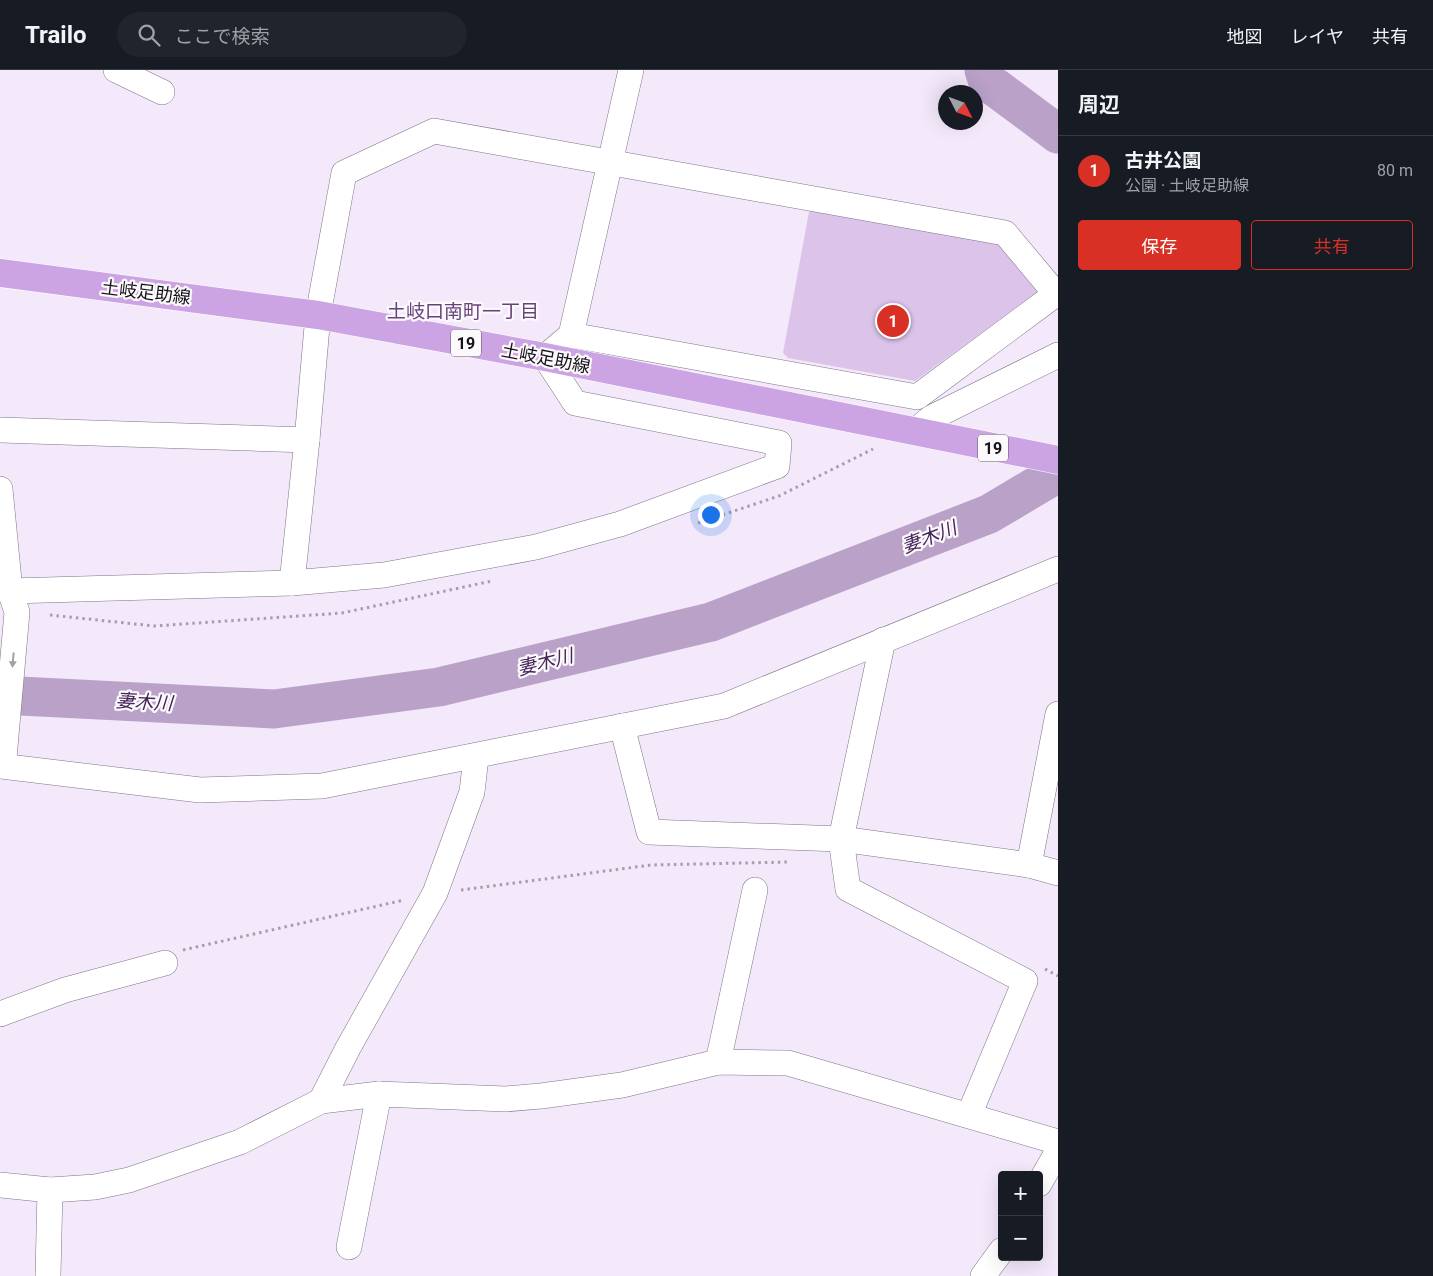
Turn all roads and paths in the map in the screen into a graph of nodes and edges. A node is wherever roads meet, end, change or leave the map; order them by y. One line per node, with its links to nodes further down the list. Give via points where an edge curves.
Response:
1 (116, 70): 3 (street)
2 (631, 70): 4 (street)
3 (162, 92)
4 (609, 161): 6 (street, via 434,131 344,173); 7 (street); 7 (street, via 1005,233 1056,294 917,398)
5 (0, 273): 6 (main road, 土岐足助線 / 19)
6 (318, 315): 9 (main road, 土岐足助線 / 19); 12 (street)
7 (571, 335): 9 (street)
8 (1058, 355): 11 (street, via 930,418)
9 (545, 357): 11 (main road, 土岐足助線 / 19); 16 (street, via 575,403 779,443 777,466 620,524 536,547 384,575)
10 (0, 430): 12 (street)
11 (921, 434): 13 (main road, 土岐足助線 / 19)
12 (307, 440): 16 (street)
13 (1058, 460)
14 (0, 489): 17 (street)
15 (1058, 568): 18 (street)
16 (292, 583): 17 (street)
17 (7, 600): 19 (street); 23 (street, one-way to 23)
18 (883, 640): 21 (street, via 724,706); 24 (street)
19 (0, 642)
20 (1058, 714): 26 (street)
21 (622, 726): 22 (street); 24 (street, via 649,832)
22 (476, 757): 23 (street, via 322,786 200,790); 29 (street, via 472,792)
23 (1, 762)
24 (842, 839): 26 (street); 37 (street, via 848,889 1025,981)
25 (796, 862): 29 (path, via 651,865)
26 (1029, 865): 27 (street)
27 (1058, 873)
28 (755, 890): 34 (street)
29 (435, 893): 30 (path); 36 (street)
30 (169, 958): 33 (street)
31 (1041, 966): 32 (path)
32 (1058, 976)
33 (0, 1014)
34 (718, 1062): 35 (street, via 622,1085 541,1096 506,1099); 37 (street, via 788,1063)
35 (379, 1094): 36 (street); 43 (street)
36 (321, 1102): 42 (street, via 240,1142 174,1166 95,1188)
37 (968, 1115): 38 (street)
38 (1058, 1142)
39 (1058, 1151): 40 (street)
40 (1043, 1177)
41 (0, 1185): 42 (street)
42 (50, 1190): 45 (street)
43 (349, 1247)
44 (998, 1255): 46 (street)
45 (48, 1276)
46 (983, 1276)

